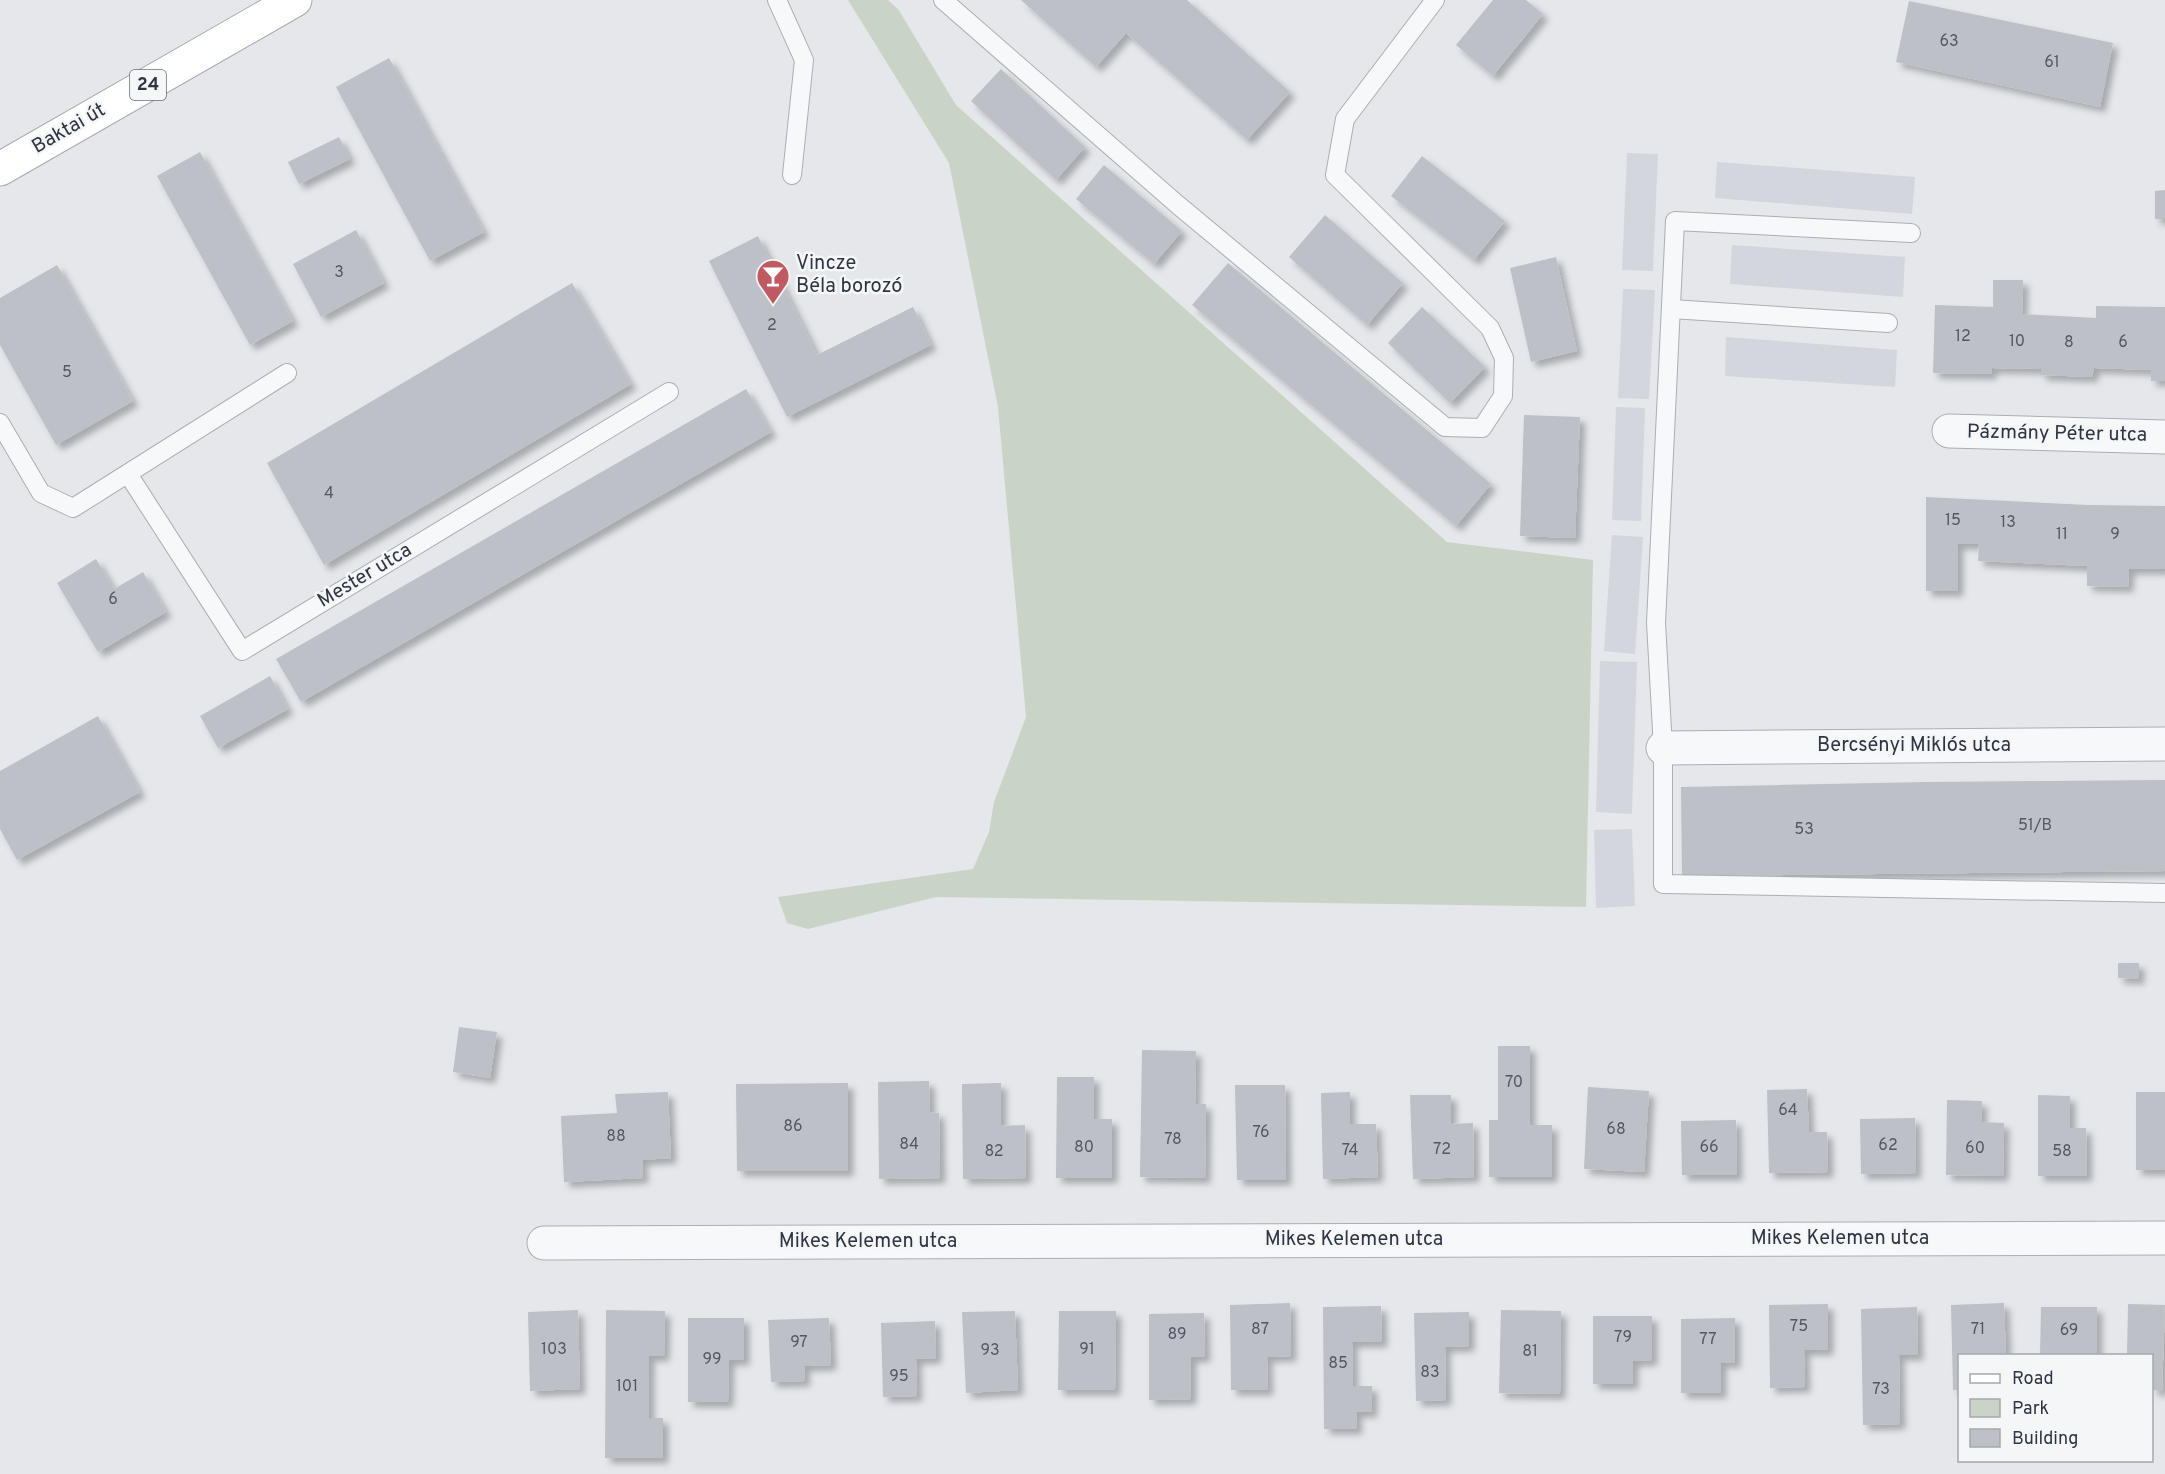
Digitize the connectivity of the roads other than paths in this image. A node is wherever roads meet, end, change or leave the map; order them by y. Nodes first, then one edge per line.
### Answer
1 (295, 0) edge
2 (777, 0) edge
3 (943, 0) edge
4 (1435, 0) edge
5 (0, 169) edge
6 (792, 175) dead end
7 (1911, 233) dead end
8 (1671, 309) junction
9 (1888, 323) dead end
10 (287, 373) dead end
11 (669, 392) dead end
12 (0, 423) edge
13 (1949, 431) dead end
14 (2165, 437) edge
15 (128, 474) junction
16 (2165, 744) edge
17 (1663, 748) junction
18 (2165, 893) edge
19 (2165, 1238) edge
20 (543, 1243) dead end

1 - 5 main road, Baktai út / 24
2 - 6 lane
3 - 4 lane
7 - 8 lane
8 - 9 lane
8 - 17 lane
10 - 15 lane
11 - 15 lane, Mester utca
12 - 15 lane
13 - 14 street, Pázmány Péter utca
16 - 17 street, Bercsényi Miklós utca
17 - 18 lane
19 - 20 street, Mikes Kelemen utca

